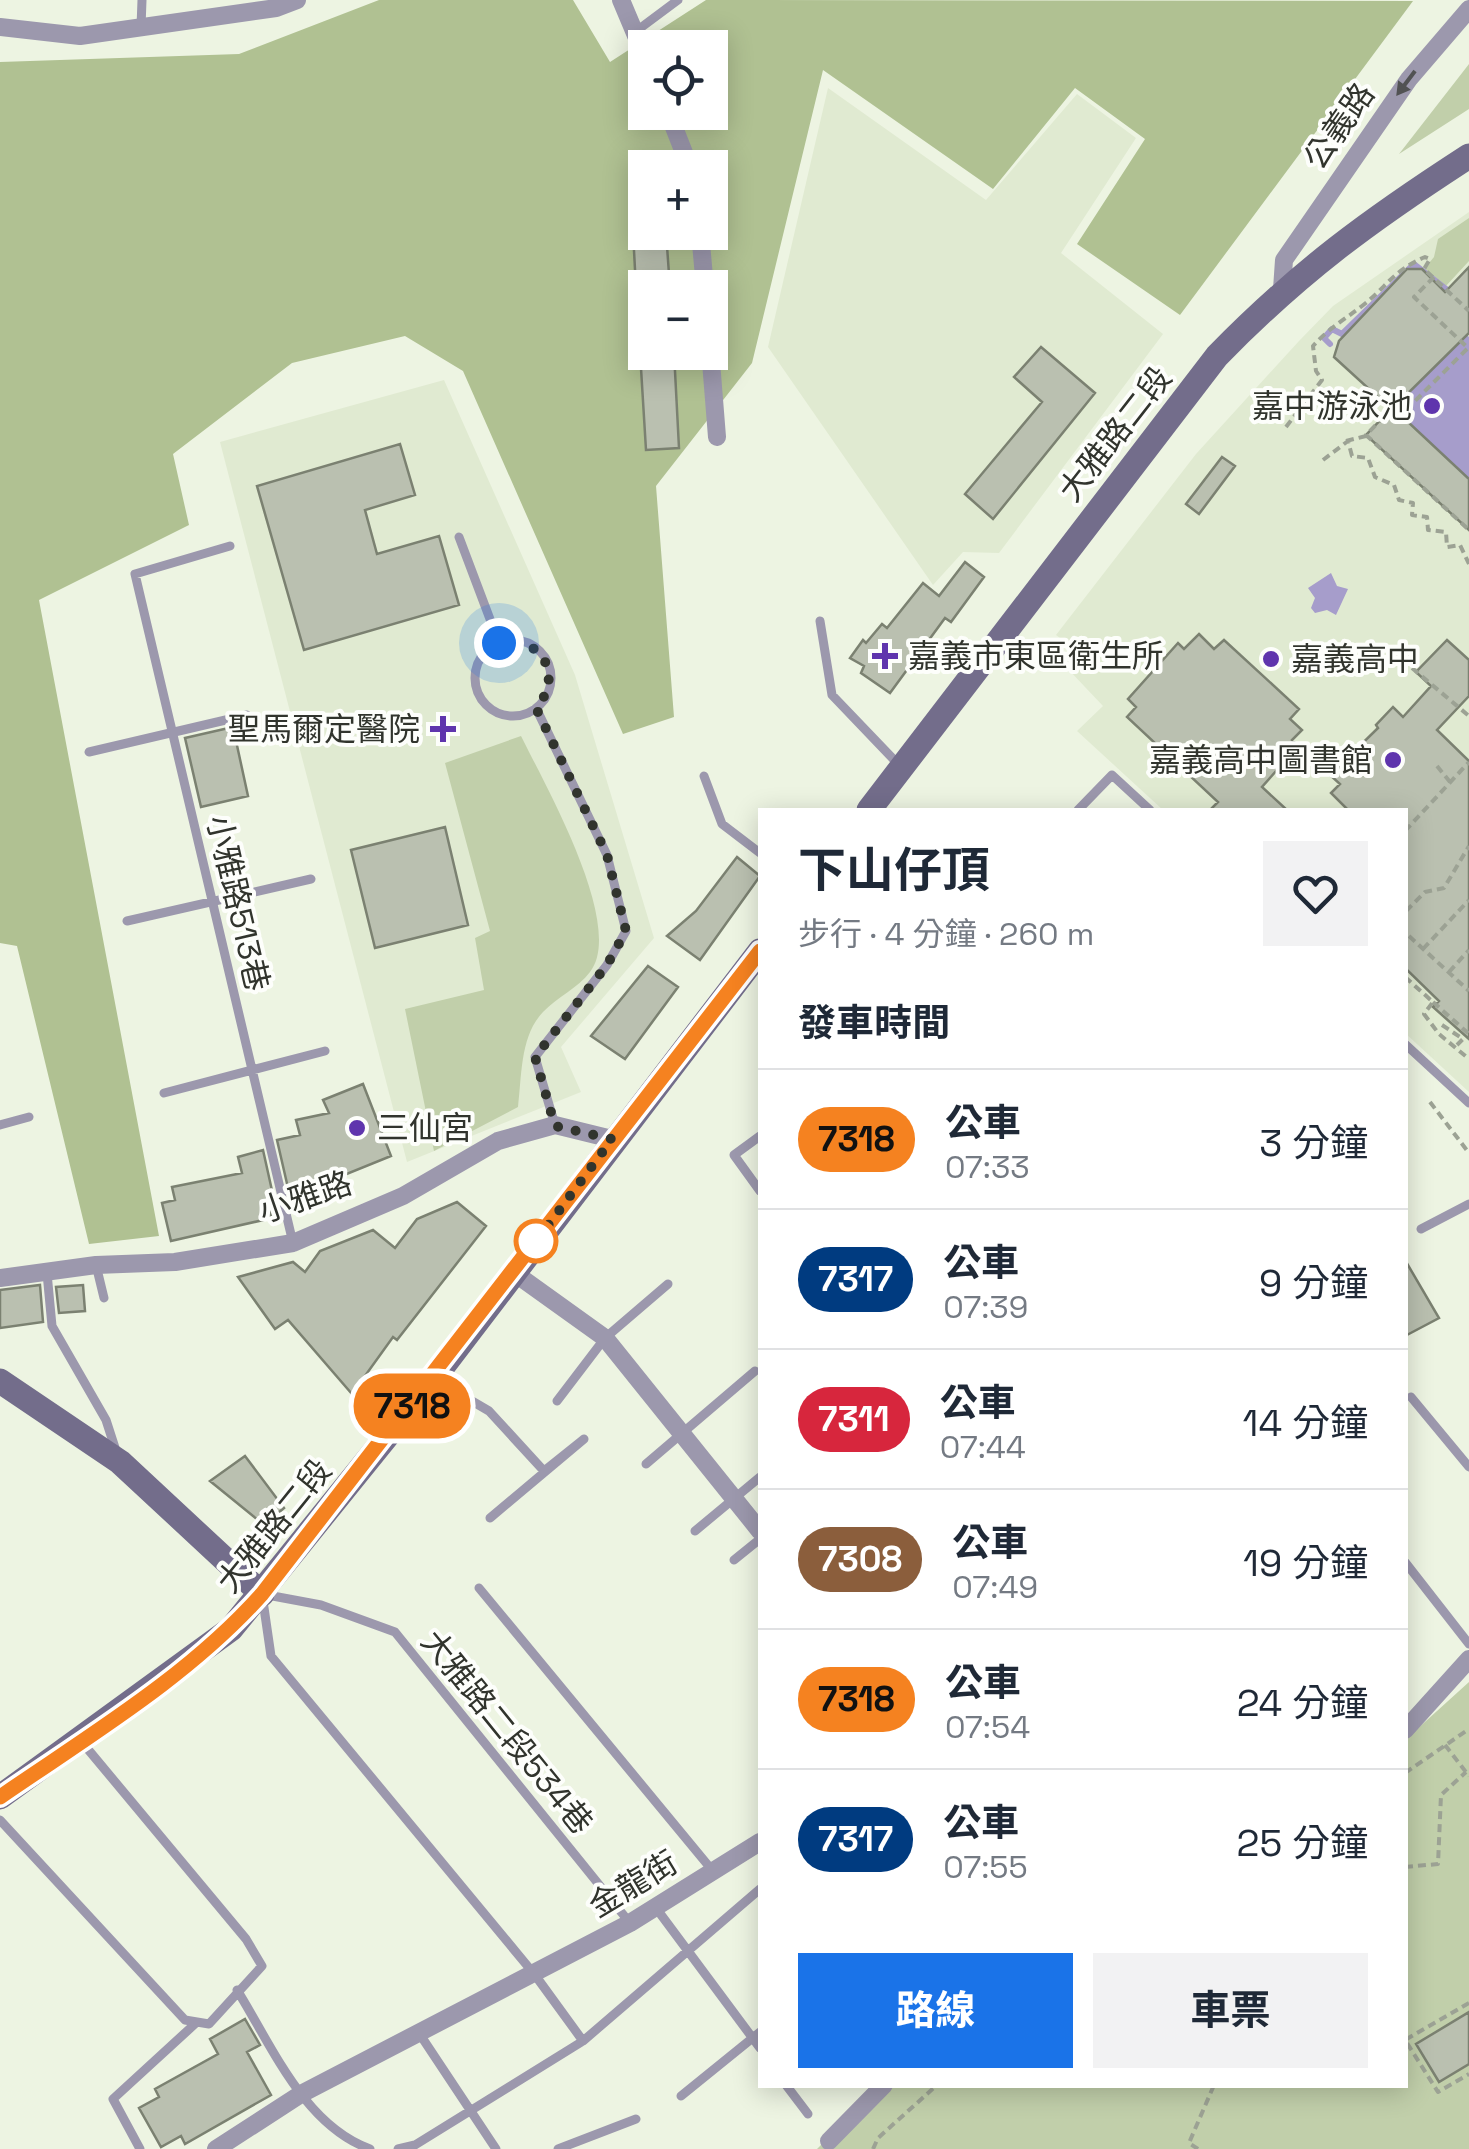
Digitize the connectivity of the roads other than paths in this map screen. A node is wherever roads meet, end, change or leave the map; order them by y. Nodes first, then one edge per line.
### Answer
1 (142, 0) edge
2 (297, 0) edge
3 (621, 0) edge
4 (678, 0) edge
5 (1469, 9) edge
6 (0, 27) edge
7 (140, 27) junction
8 (634, 30) edge
9 (638, 30) edge
10 (1469, 156) edge
11 (1282, 289) junction
12 (712, 370) edge
13 (718, 437) dead end
14 (459, 537) dead end
15 (230, 546) dead end
16 (820, 621) dead end
17 (499, 643) junction
18 (536, 708) junction
19 (247, 715) dead end
20 (172, 732) junction
21 (89, 752) dead end
22 (902, 768) junction
23 (704, 776) dead end
24 (871, 808) edge
25 (1080, 808) edge
26 (1148, 808) edge
27 (758, 851) edge
28 (312, 879) dead end
29 (212, 902) junction
30 (126, 921) dead end
31 (757, 960) edge
32 (1408, 1047) edge
33 (325, 1052) dead end
34 (252, 1069) junction
35 (164, 1093) dead end
36 (1469, 1103) edge
37 (29, 1117) dead end
38 (0, 1125) edge
39 (555, 1126) junction
40 (758, 1137) edge
41 (612, 1139) junction
42 (758, 1188) edge
43 (1469, 1204) edge
44 (1421, 1228) dead end
45 (294, 1242) junction
46 (96, 1266) junction
47 (513, 1272) junction
48 (46, 1273) junction
49 (0, 1278) edge
50 (668, 1284) dead end
51 (104, 1298) dead end
52 (604, 1338) junction
53 (755, 1371) dead end
54 (434, 1378) junction
55 (0, 1381) edge
56 (1411, 1397) dead end
57 (557, 1401) dead end
58 (686, 1434) junction
59 (120, 1462) junction
60 (646, 1464) dead end
61 (1469, 1467) edge
62 (758, 1480) edge
63 (732, 1499) junction
64 (490, 1518) dead end
65 (758, 1529) edge
66 (696, 1531) dead end
67 (758, 1541) edge
68 (734, 1560) dead end
69 (1408, 1566) edge
70 (479, 1588) dead end
71 (262, 1594) junction
72 (1469, 1644) edge
73 (1469, 1660) edge
74 (1408, 1727) edge
75 (81, 1741) junction
76 (0, 1797) edge
77 (0, 1820) edge
78 (758, 1843) edge
79 (712, 1870) junction
80 (758, 1890) edge
81 (654, 1906) junction
82 (630, 1924) junction
83 (690, 1952) junction
84 (535, 1975) junction
85 (237, 1990) junction
86 (198, 2022) junction
87 (417, 2030) junction
88 (756, 2035) edge
89 (583, 2041) junction
90 (788, 2088) edge
91 (881, 2088) edge
92 (301, 2094) junction
93 (681, 2096) dead end
94 (469, 2110) junction
95 (808, 2114) dead end
96 (636, 2119) dead end
97 (830, 2141) dead end
98 (140, 2149) edge
99 (216, 2149) edge
100 (370, 2149) edge
101 (398, 2149) edge
102 (496, 2149) edge
103 (558, 2149) edge

1 - 7 lane
2 - 7 street
3 - 8 street
4 - 9 lane
5 -> 11 street, 公義路
6 - 7 street
10 - 11 main road, 大雅路二段
11 - 22 main road, 大雅路二段
12 - 13 street
14 - 17 lane
15 - 20 lane, 小雅路513巷
16 - 22 lane
17 - 18 lane
17 - 18 lane
18 - 39 lane
19 - 20 lane
20 - 21 lane
20 - 29 lane, 小雅路513巷
22 - 24 main road, 大雅路二段
23 - 27 lane
25 - 26 lane
28 - 29 lane
29 - 30 lane
29 - 34 lane, 小雅路513巷
31 - 41 main road, 大雅路二段
32 - 36 lane
33 - 34 lane
34 - 35 lane
34 - 45 lane, 小雅路513巷
37 - 38 lane
39 - 41 street, 小雅路
39 - 45 street, 小雅路
40 - 42 lane
41 - 47 main road, 大雅路二段
43 - 44 lane
45 - 46 street, 小雅路
46 - 48 street, 小雅路
46 - 51 lane
47 - 52 street
47 - 54 main road, 大雅路二段
48 - 49 street, 小雅路
48 - 59 lane
50 - 52 lane
52 - 57 lane
52 - 58 street
53 - 58 lane
54 - 64 lane
54 - 71 main road, 大雅路二段
55 - 59 main road
56 - 61 lane
58 - 60 lane
58 - 63 street
59 - 71 main road
62 - 63 lane
63 - 65 street
63 - 66 lane
67 - 68 lane
69 - 72 lane
70 - 79 lane
71 - 75 main road, 大雅路二段
71 - 82 lane, 大雅路二段534巷
71 - 84 lane
73 - 74 street
75 - 76 main road, 大雅路二段
75 - 85 lane
77 - 86 lane
78 - 79 street, 金龍街
79 - 81 street, 金龍街
80 - 83 lane
81 - 82 street, 金龍街
81 - 83 lane
82 - 84 street, 金龍街
83 - 88 lane
83 - 89 lane
84 - 87 street, 金龍街
84 - 89 lane
85 - 86 lane
85 - 92 lane
86 - 98 lane
87 - 92 street, 金龍街
87 - 94 lane
88 - 93 lane
89 - 94 lane
90 - 95 lane
91 - 97 street
92 - 99 street, 金龍街
92 - 100 lane
94 - 101 lane
94 - 102 lane
96 - 103 lane

